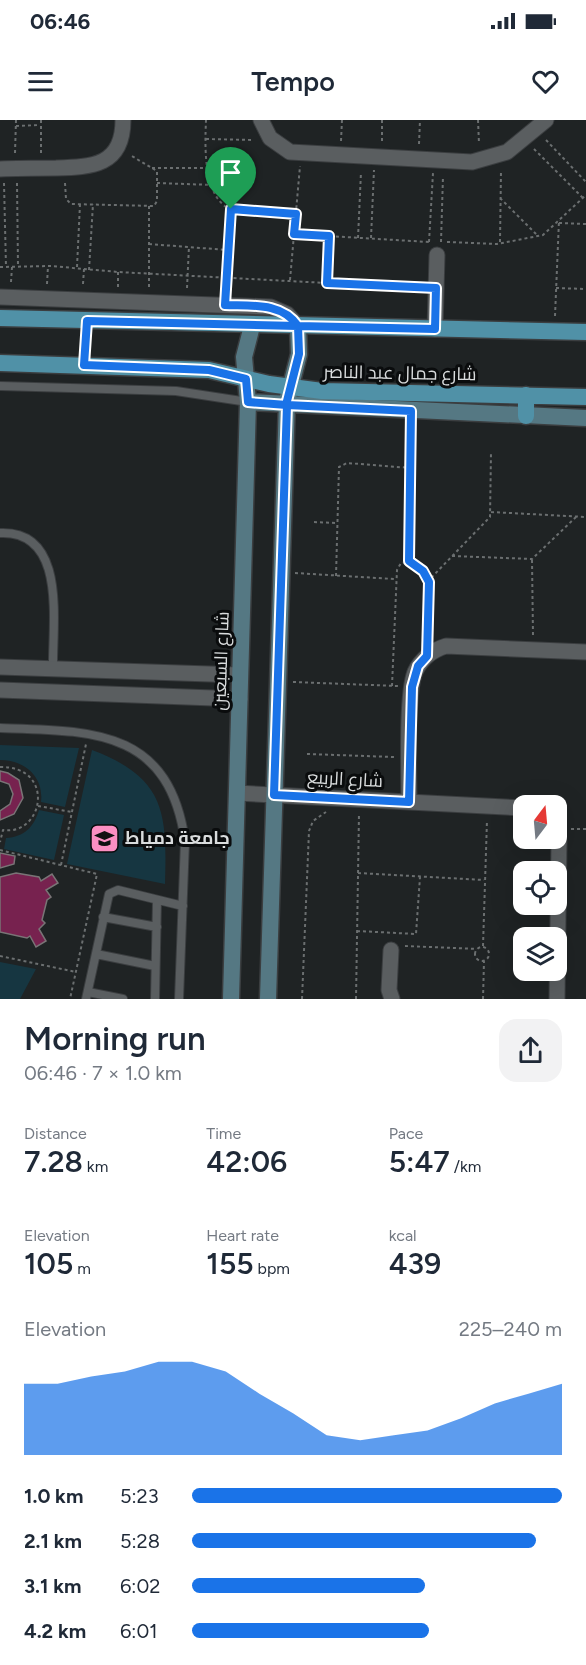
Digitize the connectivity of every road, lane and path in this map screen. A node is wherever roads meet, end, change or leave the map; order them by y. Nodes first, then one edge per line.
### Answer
1 (16, 120) edge
2 (41, 120) edge
3 (123, 120) edge
4 (206, 120) edge
5 (261, 120) edge
6 (342, 120) edge
7 (382, 120) edge
8 (420, 120) edge
9 (478, 120) edge
10 (541, 124) edge
11 (41, 125) junction
12 (16, 126) junction
13 (206, 139) junction
14 (524, 140) junction
15 (273, 141) junction
16 (118, 147) junction
17 (302, 154) junction
18 (501, 155) junction
19 (341, 156) junction
20 (372, 158) junction
21 (432, 161) junction
22 (479, 162) junction
23 (9, 168) edge
24 (41, 168) junction
25 (65, 168) junction
26 (152, 168) junction
27 (205, 168) junction
28 (586, 182) edge
29 (157, 183) junction
30 (213, 185) junction
31 (586, 195) edge
32 (501, 198) junction
33 (583, 198) junction
34 (80, 204) junction
35 (93, 204) junction
36 (149, 206) junction
37 (231, 209) junction
38 (296, 214) junction
39 (559, 222) junction
40 (586, 224) edge
41 (294, 234) junction
42 (329, 236) junction
43 (538, 236) junction
44 (358, 238) junction
45 (371, 238) junction
46 (429, 242) junction
47 (500, 243) junction
48 (149, 244) junction
49 (189, 246) junction
50 (439, 249) junction
51 (228, 250) junction
52 (18, 266) junction
53 (48, 266) junction
54 (0, 267) edge
55 (6, 267) junction
56 (76, 268) junction
57 (89, 270) junction
58 (149, 274) junction
59 (188, 275) junction
60 (227, 277) junction
61 (290, 281) junction
62 (327, 283) junction
63 (436, 288) junction
64 (556, 288) junction
65 (586, 289) edge
66 (0, 297) edge
67 (47, 299) junction
68 (149, 302) junction
69 (186, 303) junction
70 (225, 305) junction
71 (0, 318) edge
72 (87, 321) junction
73 (252, 326) junction
74 (298, 326) junction
75 (435, 329) junction
76 (554, 331) junction
77 (586, 332) edge
78 (0, 363) edge
79 (84, 365) junction
80 (246, 379) junction
81 (0, 386) edge
82 (290, 387) junction
83 (526, 395) junction
84 (586, 397) edge
85 (248, 402) junction
86 (287, 405) junction
87 (411, 411) junction
88 (526, 416) junction
89 (586, 418) edge
90 (490, 452) dead end
91 (411, 468) junction
92 (491, 512) junction
93 (576, 517) junction
94 (586, 517) edge
95 (314, 522) dead end
96 (337, 523) junction
97 (0, 533) edge
98 (452, 556) junction
99 (532, 559) junction
100 (409, 561) junction
101 (282, 573) junction
102 (336, 576) junction
103 (394, 579) junction
104 (429, 582) junction
105 (534, 650) junction
106 (586, 652) edge
107 (427, 656) junction
108 (0, 667) edge
109 (53, 669) junction
110 (240, 675) junction
111 (278, 681) junction
112 (392, 686) junction
113 (412, 687) junction
114 (0, 690) edge
115 (240, 699) junction
116 (0, 728) edge
117 (89, 732) junction
118 (307, 754) dead end
119 (410, 758) junction
120 (0, 767) edge
121 (237, 794) junction
122 (274, 795) junction
123 (354, 799) junction
124 (409, 802) junction
125 (38, 806) junction
126 (487, 806) junction
127 (513, 807) edge
128 (72, 812) junction
129 (0, 842) edge
130 (560, 849) edge
131 (0, 850) edge
132 (61, 865) junction
133 (358, 873) junction
134 (420, 877) junction
135 (485, 880) junction
136 (158, 900) junction
137 (183, 906) junction
138 (103, 917) junction
139 (157, 927) junction
140 (357, 931) junction
141 (483, 946) junction
142 (396, 948) joint
143 (477, 949) junction
144 (96, 954) junction
145 (0, 956) edge
146 (484, 961) junction
147 (155, 966) junction
148 (76, 972) junction
149 (87, 996) edge
150 (70, 999) edge
151 (123, 999) edge
152 (154, 999) edge
153 (179, 999) edge
154 (231, 999) edge
155 (268, 999) edge
156 (302, 999) edge
157 (356, 999) edge
158 (392, 999) edge
159 (483, 999) edge
160 (557, 999) edge

1 - 12 path
2 - 11 path
3 - 16 street
4 - 13 path
5 - 15 street
6 - 19 path
7 - 20 path
8 - 21 path
9 - 22 path
10 - 14 street
10 - 28 path
11 - 12 path
11 - 24 path
12 - 23 path
13 - 15 path
13 - 27 path
14 - 18 street
14 - 33 path
15 - 17 street
16 - 25 street
16 - 26 path
17 - 19 street
17 - 38 path
18 - 22 street
18 - 32 path
19 - 20 street
20 - 21 street
20 - 44 path
20 - 45 path
21 - 22 street
21 - 46 path
21 - 50 path
23 - 24 street
23 - 52 path
23 - 55 path
24 - 25 street
25 - 34 path
26 - 27 path
26 - 29 path
27 - 30 path
29 - 30 path
29 - 36 path
30 - 37 path
31 - 33 path
32 - 43 path
32 - 47 path
33 - 39 path
34 - 35 path
34 - 56 path
35 - 36 path
35 - 57 path
36 - 48 path
37 - 38 path
37 - 51 path
38 - 41 path
39 - 40 path
39 - 43 path
39 - 64 path
41 - 42 path
41 - 61 path
42 - 44 path
42 - 62 path
43 - 47 path
44 - 45 path
45 - 46 path
46 - 50 path
47 - 50 path
48 - 49 path
48 - 58 path
49 - 51 path
49 - 59 path
50 - 63 street
51 - 60 path
52 - 53 path
52 - 55 path
53 - 56 path
53 - 67 path
54 - 55 path
56 - 57 path
57 - 58 path
58 - 59 path
58 - 68 path
59 - 60 path
59 - 69 path
60 - 61 path
60 - 70 path
61 - 62 path
62 - 63 path
63 - 75 street
64 - 65 path
64 - 76 path
66 - 67 street
67 - 68 street
68 - 69 street
69 - 70 street
70 - 74 street
71 - 72 main road
72 - 73 main road
72 - 79 path
73 - 74 main road
73 - 80 main road, شارع السبعين
74 - 75 main road
74 - 82 main road
75 - 76 main road
76 - 77 main road
78 - 79 main road, شارع جمال عبد الناصر
79 - 80 main road, شارع جمال عبد الناصر
80 - 82 main road, شارع جمال عبد الناصر
80 - 85 main road, شارع السبعين
81 - 85 lane
82 - 83 main road, شارع جمال عبد الناصر
82 - 86 main road
83 - 84 main road, شارع جمال عبد الناصر
83 - 88 main road
85 - 86 main road
85 - 110 main road, شارع السبعين
86 - 87 main road
86 - 101 main road
87 - 88 main road
87 - 91 path
88 - 89 main road
90 - 92 path
91 - 96 path
91 - 100 path
92 - 93 path
92 - 98 path
93 - 94 path
93 - 99 path
95 - 96 path
96 - 102 path
97 - 109 lane
98 - 99 path
98 - 104 path
99 - 105 path
100 - 103 path
100 - 104 path
101 - 102 path
101 - 111 main road
102 - 103 path
103 - 112 path
104 - 107 path
105 - 106 street
105 - 107 street
107 - 113 street
108 - 109 street
109 - 110 street
110 - 115 main road, شارع السبعين
111 - 112 path
111 - 122 main road
112 - 113 path
113 - 119 street
114 - 115 street
115 - 121 main road, شارع السبعين
116 - 117 lane
117 - 128 path
117 - 137 lane
118 - 119 path
119 - 124 street
120 - 125 path
121 - 122 street, شارع الربيع
121 - 154 main road, شارع السبعين
122 - 123 street, شارع الربيع
122 - 155 main road
123 - 124 street, شارع الربيع
123 - 133 path
123 - 156 path
124 - 126 street, شارع الربيع
125 - 128 path
125 - 129 path
126 - 127 street, شارع الربيع
126 - 135 path
128 - 132 path
130 - 160 street
131 - 132 path
132 - 148 path
133 - 134 path
133 - 140 path
134 - 135 path
134 - 140 path
135 - 141 path
136 - 137 lane
136 - 138 lane
136 - 139 lane
137 - 153 lane
138 - 139 lane
138 - 144 lane
139 - 147 lane
140 - 157 path
141 - 143 path
141 - 146 path
142 - 143 path
142 - 158 street
143 - 146 path
144 - 147 lane
144 - 149 lane
145 - 148 path
146 - 159 path
147 - 152 lane
148 - 150 path
149 - 151 lane

